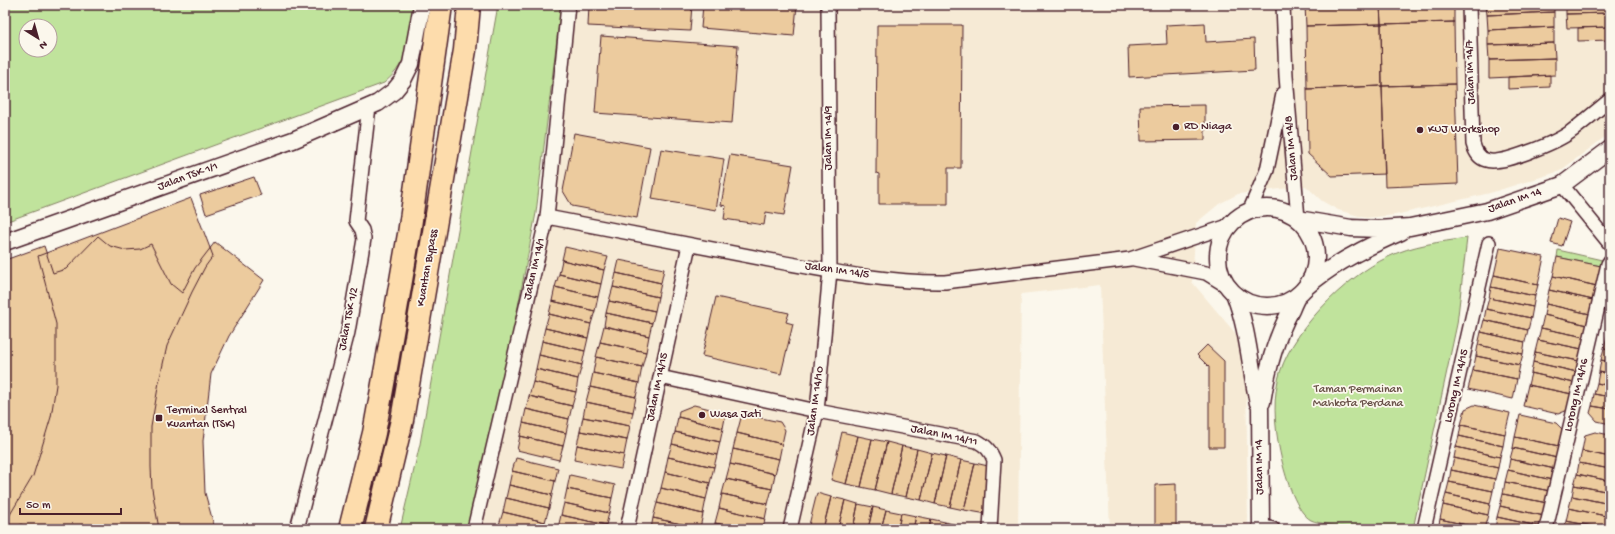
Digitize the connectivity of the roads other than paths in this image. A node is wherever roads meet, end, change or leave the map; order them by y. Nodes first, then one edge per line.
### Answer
1 (422, 5) edge
2 (441, 5) edge
3 (469, 5) edge
4 (568, 5) edge
5 (828, 5) edge
6 (1283, 5) edge
7 (1469, 5) edge
8 (1286, 76) junction
9 (1610, 100) edge
10 (370, 106) junction
11 (1610, 150) edge
12 (1562, 185) junction
13 (1249, 212) junction
14 (547, 217) junction
15 (1298, 219) junction
16 (1231, 225) junction
17 (1410, 227) junction
18 (5, 242) edge
19 (1489, 243) dead end
20 (1610, 244) edge
21 (689, 245) junction
22 (1130, 258) junction
23 (1610, 261) edge
24 (830, 271) junction
25 (1231, 290) junction
26 (1298, 294) junction
27 (660, 377) junction
28 (1260, 404) junction
29 (817, 411) junction
30 (1265, 528) edge
31 (297, 529) edge
32 (350, 529) edge
33 (376, 529) edge
34 (474, 529) edge
35 (627, 529) edge
36 (790, 529) edge
37 (990, 529) edge
38 (1424, 529) edge
39 (1546, 529) edge

1 - 10 street, Jalan TSK 1/1
2 - 32 highway, Kuantan Bypass
3 - 33 highway, Kuantan Bypass
4 - 14 street, Jalan IM 14/1
5 - 24 street, Jalan IM 14/9
6 - 8 street, Jalan IM 14/8
7 - 9 street, Jalan IM 14/7
8 - 13 street, Jalan IM 14/8
8 - 15 street, Jalan IM 14/8
10 - 18 street, Jalan TSK 1/1
10 - 31 street, Jalan TSK 1/2
11 - 12 street, Jalan IM 14
12 - 17 street, Jalan IM 14
12 - 20 street
13 - 15 street
13 - 16 street
14 - 21 street, Jalan IM 14/5
14 - 34 street, Jalan IM 14/1
15 - 17 street
15 - 26 street
16 - 22 street
16 - 25 street
17 - 26 street
19 - 38 street, Lorong IM 14/15
21 - 24 street, Jalan IM 14/5
21 - 27 street, Jalan IM 14/15
22 - 24 street, Jalan IM 14/5
22 - 25 street
23 - 39 street, Lorong IM 14/16
24 - 29 street, Jalan IM 14/10
25 - 26 street
25 - 28 street
26 - 28 street
27 - 29 street, Jalan IM 14/11
27 - 35 street, Jalan IM 14/15
28 - 30 street, Jalan IM 14
29 - 36 street, Jalan IM 14/10
29 - 37 street, Jalan IM 14/11

